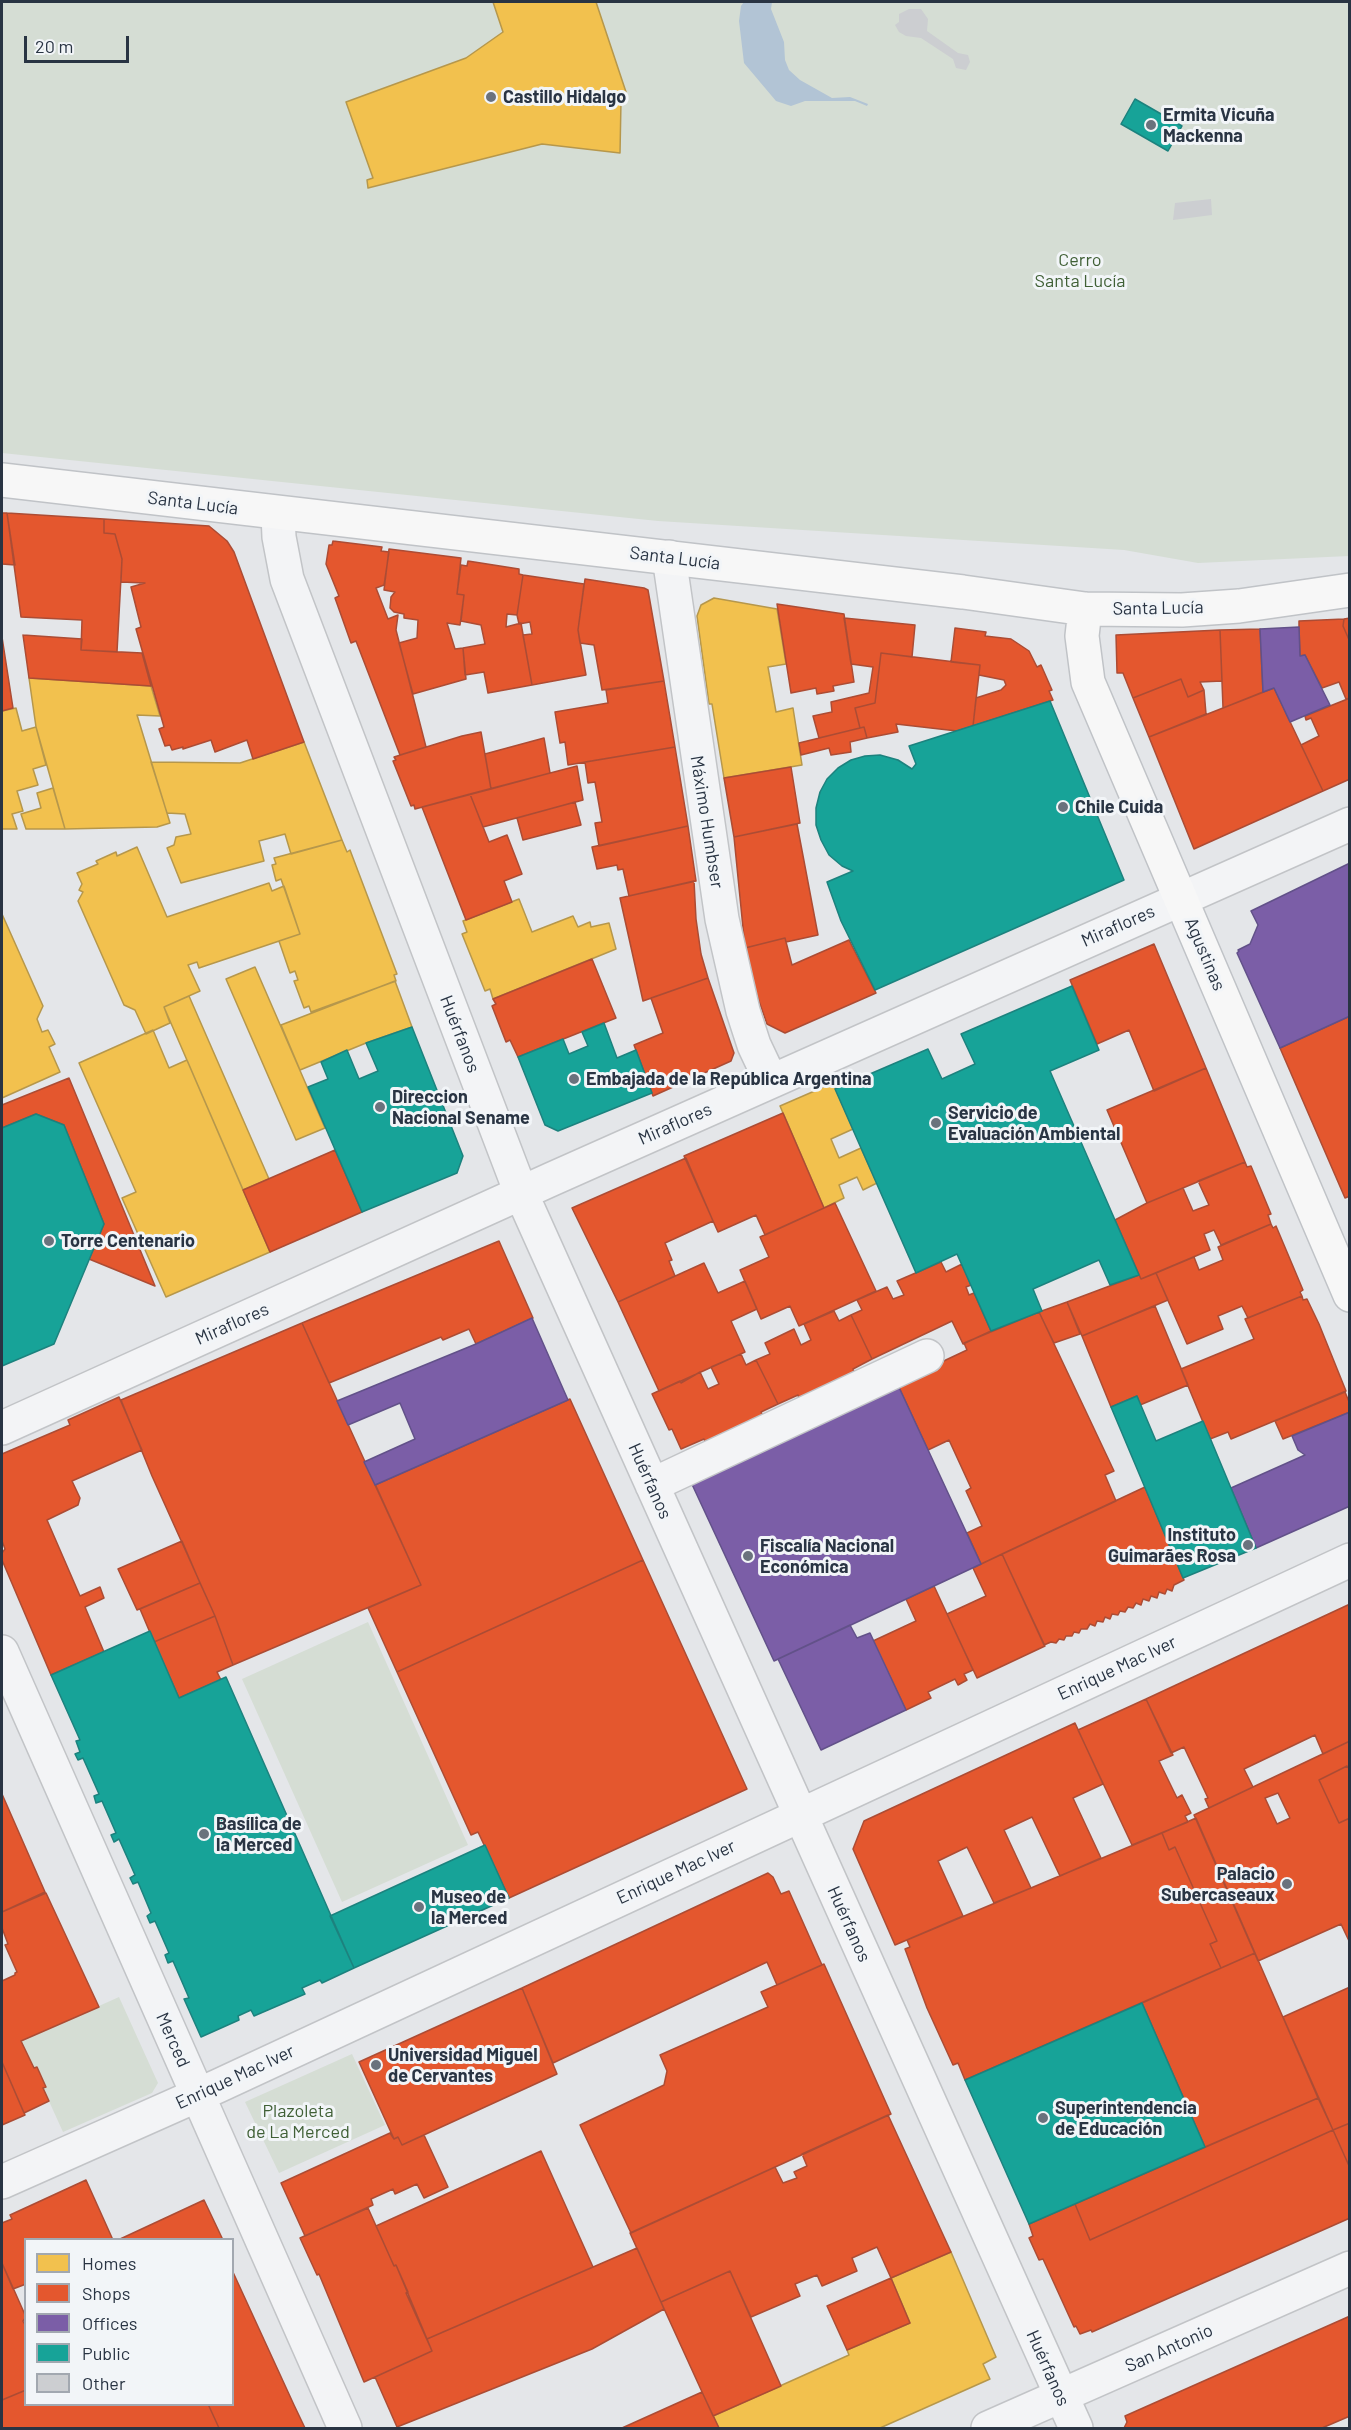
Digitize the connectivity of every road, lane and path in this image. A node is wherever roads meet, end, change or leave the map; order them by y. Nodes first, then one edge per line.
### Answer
1 (2, 480) edge
2 (278, 514) junction
3 (669, 557) junction
4 (1350, 590) edge
5 (1085, 609) junction
6 (1350, 824) edge
7 (1181, 898) junction
8 (771, 1081) junction
9 (521, 1193) junction
10 (1350, 1295) edge
11 (927, 1356) dead end
12 (2, 1428) edge
13 (652, 1485) junction
14 (1350, 1560) edge
15 (2, 1652) edge
16 (800, 1815) junction
17 (198, 2095) junction
18 (2, 2182) edge
19 (1350, 2268) edge
20 (1061, 2395) junction
21 (345, 2428) edge
22 (988, 2428) edge
23 (1076, 2428) edge

1 - 2 main road, Santa Lucía
2 - 3 main road, Santa Lucía
2 - 9 street, Huérfanos
3 - 5 main road, Santa Lucía
3 - 8 street, Máximo Humbser
4 - 5 main road, Santa Lucía
5 - 7 main road, Agustinas
6 - 7 street, Miraflores
7 - 8 street, Miraflores
7 - 10 main road, Agustinas
8 - 9 street, Miraflores
9 - 12 street, Miraflores
9 - 13 street, Huérfanos
11 - 13 street
13 - 16 street, Huérfanos
14 - 16 street, Enrique Mac Iver
15 - 17 street, Merced
16 - 17 street, Enrique Mac Iver
16 - 20 street, Huérfanos
17 - 18 street, Enrique Mac Iver
17 - 21 street, Merced
19 - 20 street, San Antonio
20 - 22 street, San Antonio
20 - 23 street, Huérfanos

